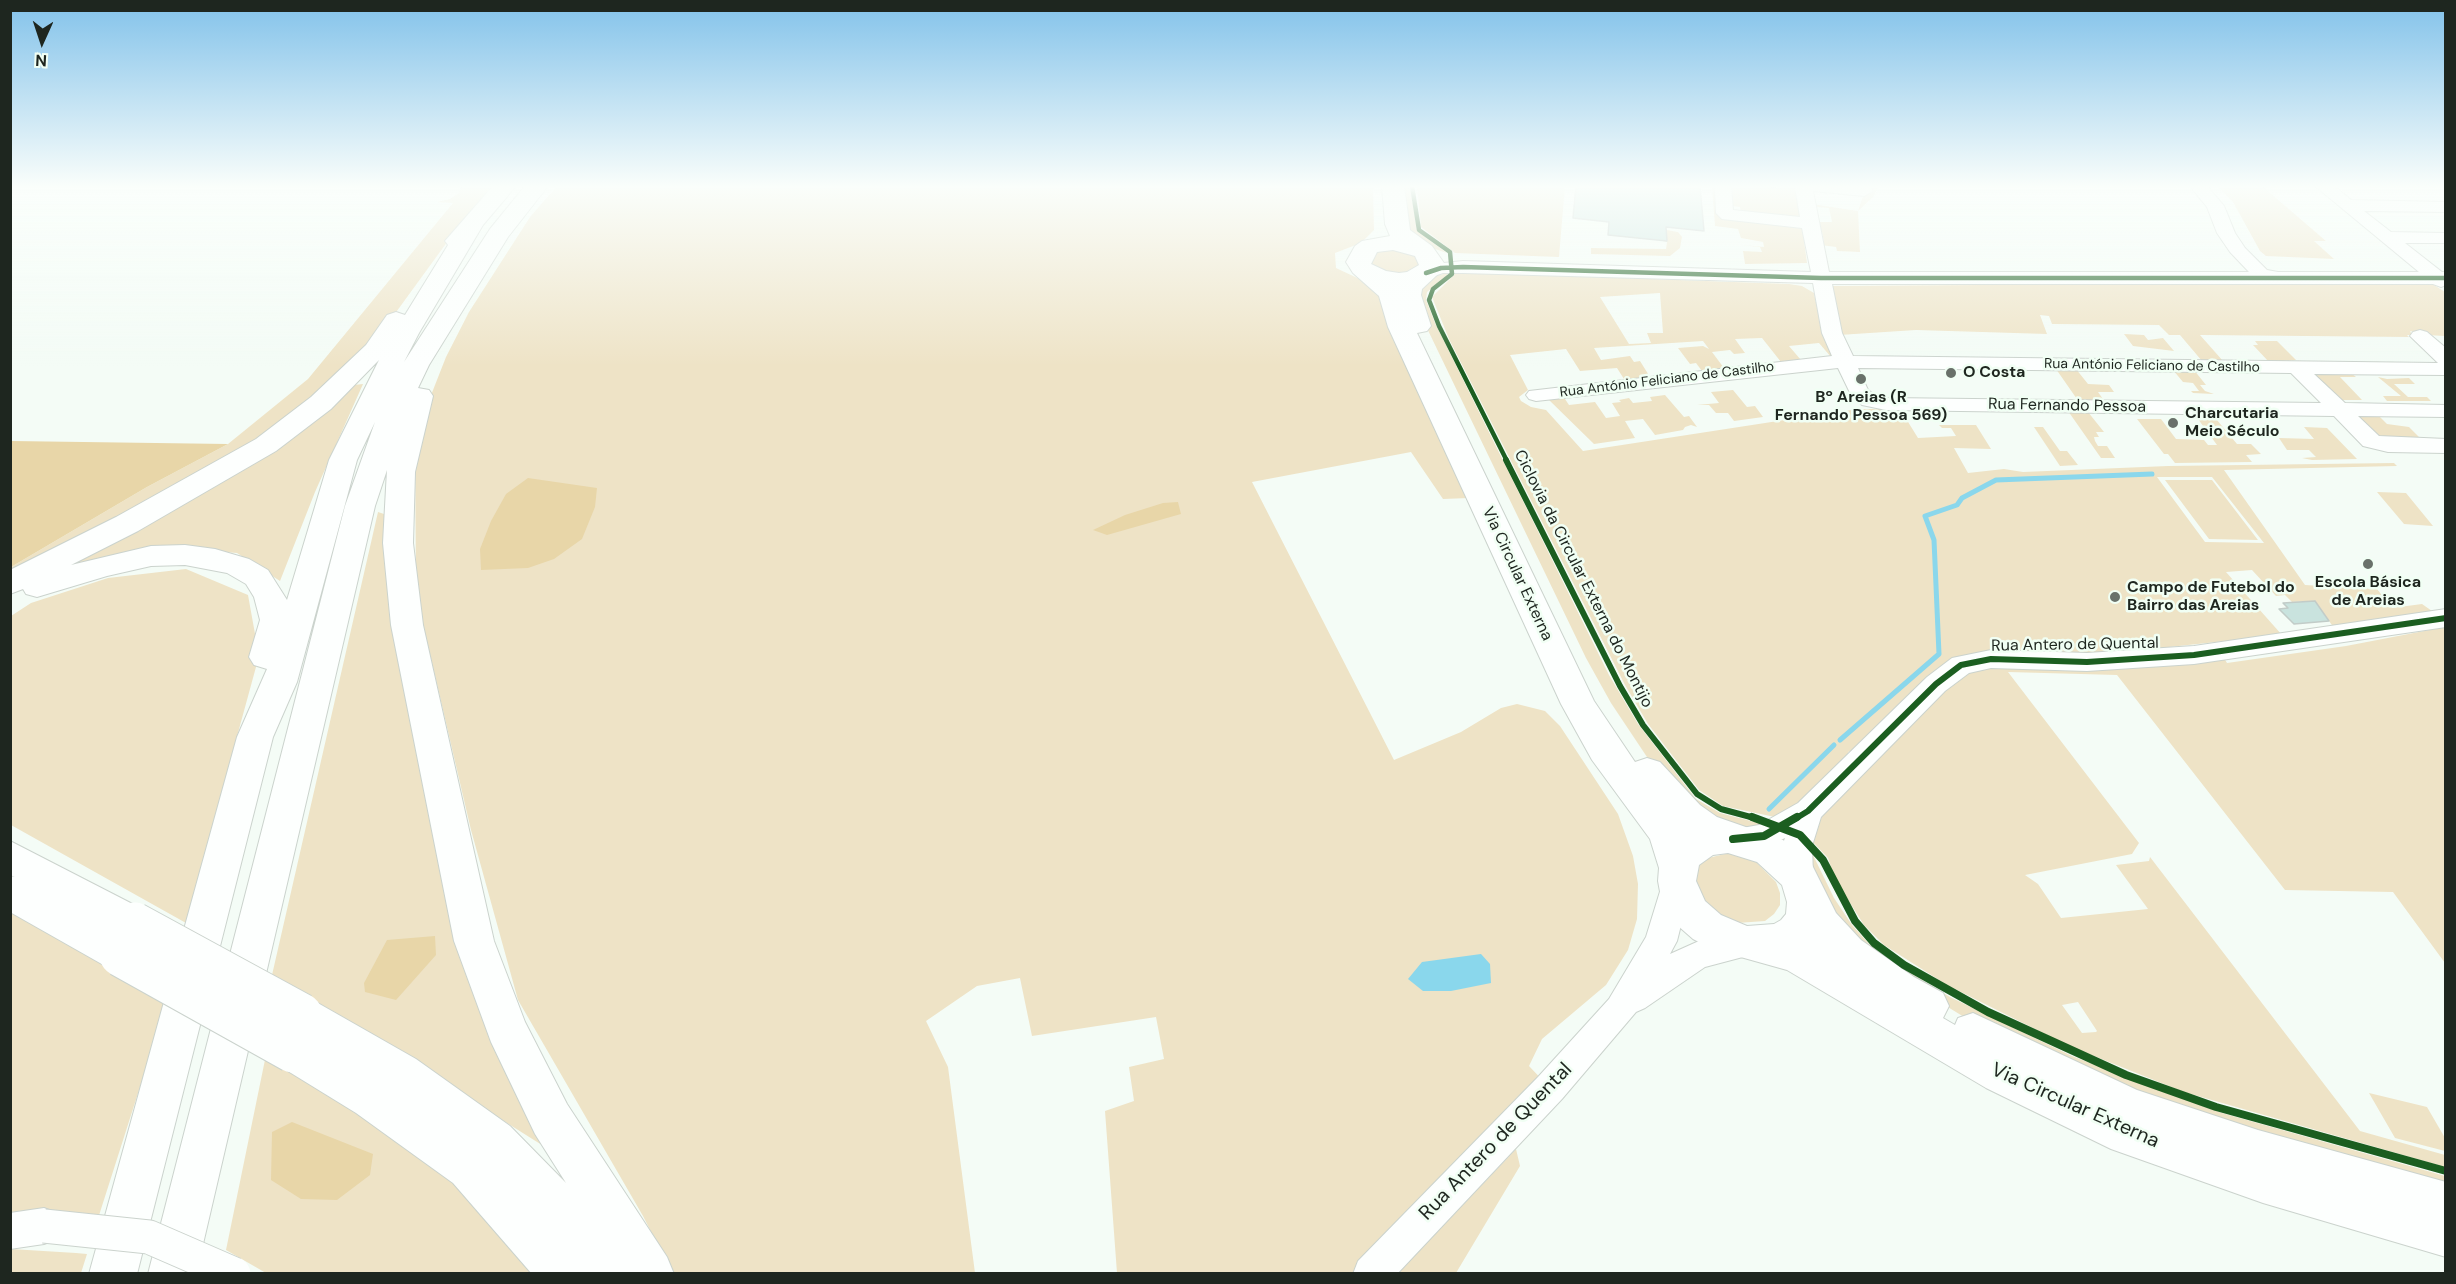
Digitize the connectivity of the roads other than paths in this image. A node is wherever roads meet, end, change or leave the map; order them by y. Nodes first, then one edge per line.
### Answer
1 (454, 246) edge
2 (459, 246) edge
3 (490, 246) edge
4 (1377, 246) edge
5 (1389, 246) edge
6 (1398, 246) edge
7 (1410, 246) edge
8 (1814, 246) edge
9 (2235, 246) edge
10 (2398, 246) edge
11 (1370, 260) junction
12 (1425, 263) junction
13 (2255, 267) junction
14 (1820, 275) junction
15 (2138, 277) junction
16 (2274, 277) junction
17 (2440, 277) edge
18 (456, 299) junction
19 (2420, 336) dead end
20 (2445, 359) edge
21 (1844, 362) junction
22 (2297, 368) junction
23 (2445, 369) edge
24 (1536, 395) dead end
25 (2339, 410) junction
26 (2445, 411) edge
27 (2442, 450) edge
28 (10, 583) edge
29 (10, 598) edge
30 (2445, 618) edge
31 (255, 737) junction
32 (1808, 811) junction
33 (1730, 839) junction
34 (10, 856) edge
35 (1677, 874) junction
36 (1800, 880) junction
37 (10, 892) edge
38 (127, 939) junction
39 (1753, 943) junction
40 (1620, 1010) junction
41 (297, 1033) junction
42 (2445, 1205) edge
43 (27, 1228) edge
44 (2445, 1233) edge
45 (113, 1274) edge
46 (172, 1274) edge
47 (234, 1274) edge
48 (564, 1274) edge
49 (615, 1274) edge
50 (650, 1274) edge
51 (1371, 1274) edge

1 - 28 main road
2 - 31 main road
3 - 18 main road
4 - 11 main road
5 - 11 main road
6 - 12 main road
7 - 12 main road
8 - 14 street
9 - 13 street
10 - 17 street
11 - 12 main road
11 - 35 main road, Via Circular Externa
12 - 14 street
12 - 33 main road, Via Circular Externa
13 - 14 street
13 - 15 street
13 - 16 street
13 - 17 street
14 - 15 street
14 - 21 street
15 - 16 street
16 - 17 street
18 - 46 main road
18 - 50 main road
19 - 20 street
21 - 22 street, Rua António Feliciano de Castilho
21 - 24 street, Rua António Feliciano de Castilho
21 - 25 street, Rua Fernando Pessoa
22 - 23 street, Rua António Feliciano de Castilho
22 - 25 street
25 - 26 street, Rua Fernando Pessoa
25 - 27 street
29 - 31 main road
30 - 32 street, Rua Antero de Quental
31 - 45 main road
32 - 33 street, Rua Antero de Quental
32 - 36 street, Rua Antero de Quental
33 - 35 main road
33 - 36 main road
34 - 38 main road
35 - 39 main road
35 - 40 street
36 - 39 main road
36 - 42 main road, Via Circular Externa
37 - 38 main road
38 - 41 main road, bridge
39 - 40 street
39 - 44 main road, Via Circular Externa
40 - 51 street, Rua Antero de Quental
41 - 48 main road
41 - 49 main road
43 - 47 street, bridge

